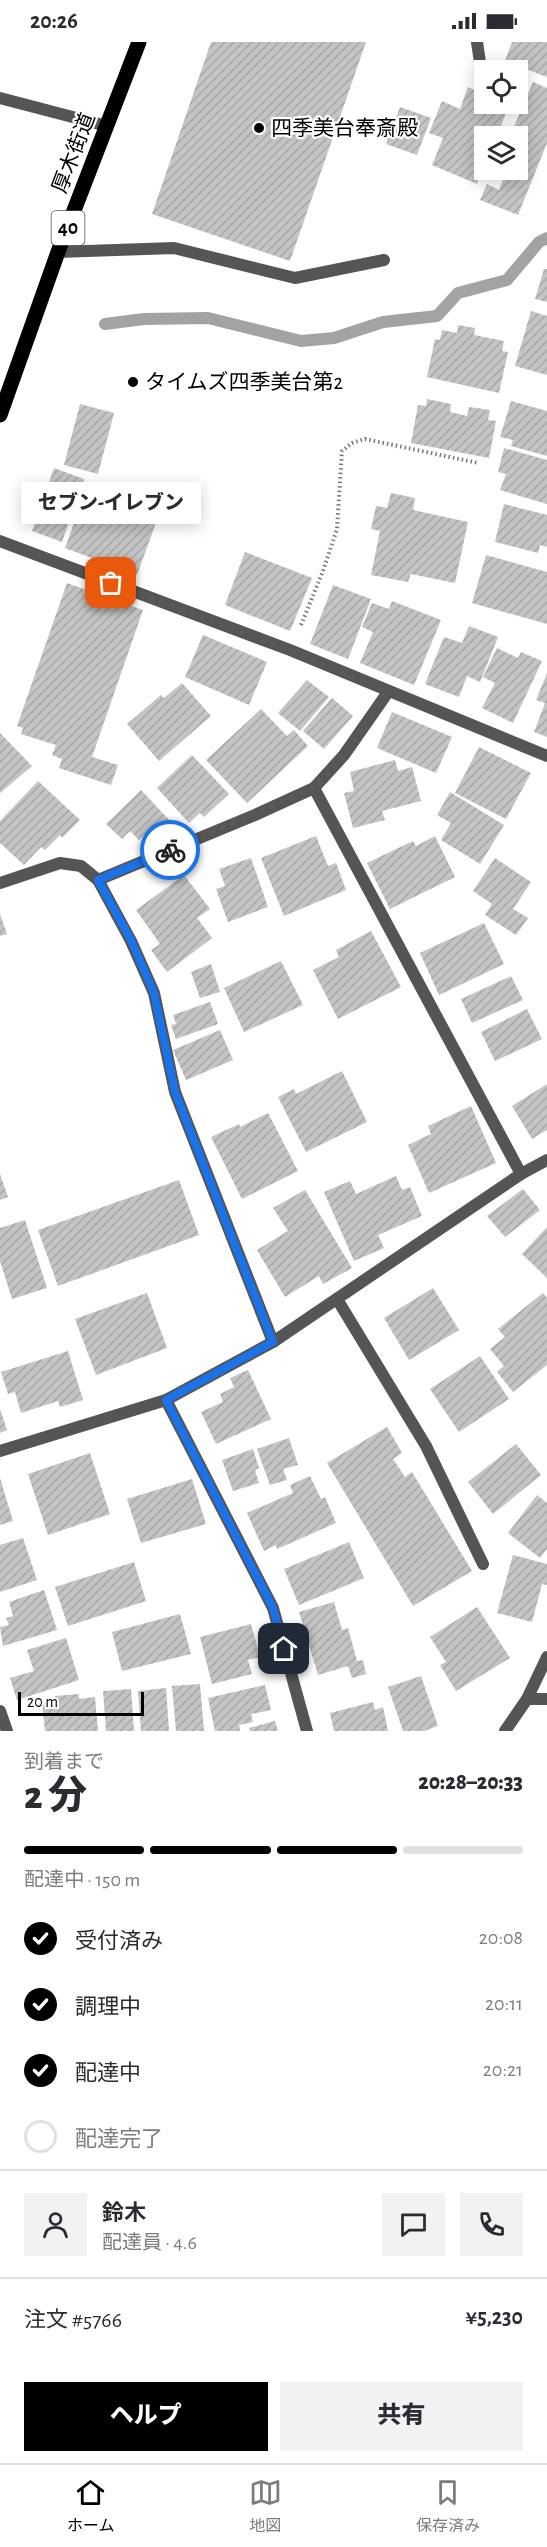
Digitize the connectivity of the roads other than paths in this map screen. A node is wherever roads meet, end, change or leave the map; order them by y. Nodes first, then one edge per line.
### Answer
1 (139, 42) edge
2 (477, 42) edge
3 (480, 60) edge
4 (0, 98) edge
5 (107, 126) junction
6 (58, 252) junction
7 (384, 260) dead end
8 (0, 415) edge
9 (0, 541) edge
10 (388, 692) junction
11 (547, 756) edge
12 (314, 788) junction
13 (98, 880) junction
14 (0, 883) edge
15 (547, 1160) edge
16 (521, 1174) junction
17 (337, 1299) junction
18 (273, 1342) junction
19 (166, 1400) junction
20 (0, 1451) edge
21 (483, 1564) dead end
22 (547, 1657) edge
23 (527, 1700) junction
24 (547, 1700) edge
25 (0, 1711) edge
26 (7, 1731) edge
27 (307, 1731) edge
28 (505, 1731) edge

1 - 5 main road, 厚木街道 / 40
2 - 3 street
4 - 5 street
5 - 6 main road, 厚木街道 / 40
6 - 7 street
6 - 8 main road, 厚木街道 / 40
9 - 10 street
10 - 11 street
10 - 12 street
12 - 13 street
12 - 16 street
13 - 14 street
13 - 18 street
15 - 16 street
16 - 17 street
17 - 18 street
17 - 21 street
18 - 19 street
19 - 20 street
19 - 27 street
22 - 23 street
23 - 24 street
23 - 28 street
25 - 26 street

